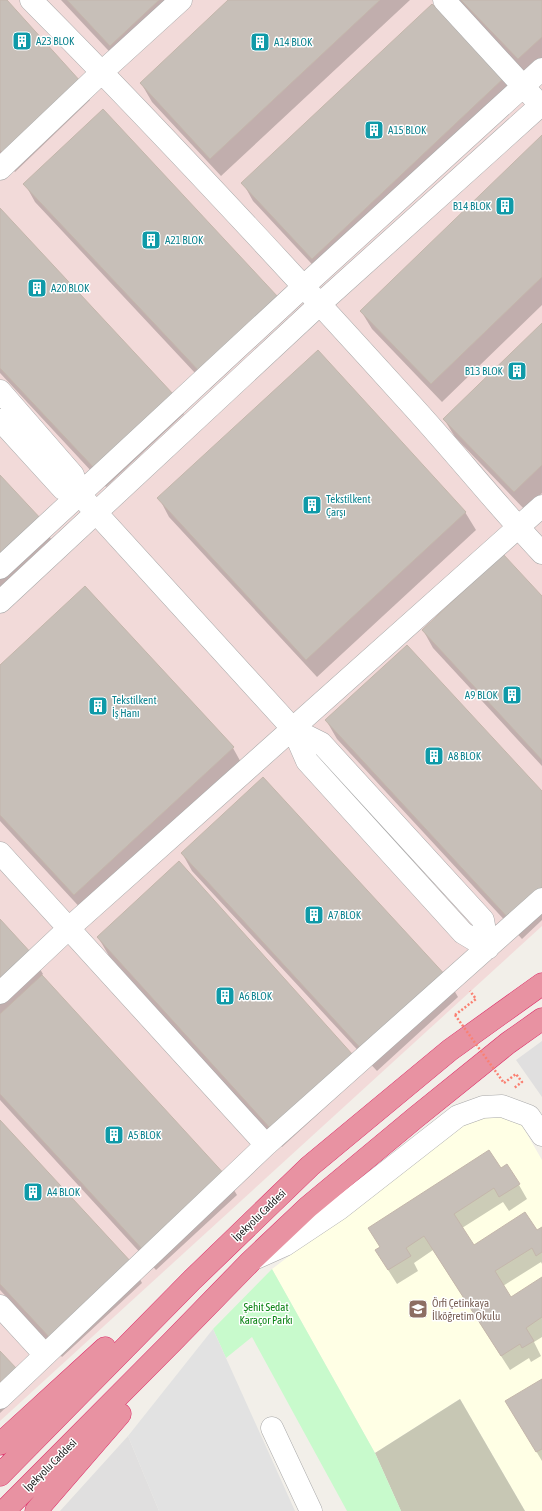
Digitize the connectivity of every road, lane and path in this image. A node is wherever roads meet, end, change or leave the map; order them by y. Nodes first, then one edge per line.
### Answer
1 (31, 0) edge
2 (181, 0) edge
3 (444, 0) edge
4 (542, 69) edge
5 (102, 72) junction
6 (523, 87) junction
7 (542, 106) edge
8 (0, 169) edge
9 (303, 287) junction
10 (320, 304) junction
11 (0, 391) edge
12 (0, 420) edge
13 (80, 494) junction
14 (542, 506) edge
15 (97, 513) junction
16 (518, 528) junction
17 (542, 553) edge
18 (0, 568) edge
19 (0, 602) edge
20 (293, 730) junction
21 (0, 853) edge
22 (542, 899) edge
23 (68, 929) junction
24 (488, 948) junction
25 (542, 984) edge
26 (469, 990) dead end
27 (0, 993) edge
28 (542, 1019) edge
29 (512, 1090) dead end
30 (542, 1134) edge
31 (266, 1146) junction
32 (251, 1260) junction
33 (192, 1280) junction
34 (0, 1306) edge
35 (172, 1342) junction
36 (45, 1355) junction
37 (0, 1398) edge
38 (272, 1428) dead end
39 (0, 1444) edge
40 (0, 1475) edge
41 (4, 1511) edge
42 (36, 1511) edge
43 (311, 1511) edge

1 - 5 street
2 - 5 street
3 - 6 street
4 - 6 street
5 - 8 street
5 - 9 street
6 - 7 street
6 - 9 street
7 - 10 street
9 - 10 street
9 - 13 street
10 - 15 street
10 - 16 street
11 - 13 street
12 - 13 street
13 - 15 street
13 - 18 street
14 - 16 street
15 - 19 street
15 - 20 street
16 - 17 street
16 - 20 street
20 - 23 street
20 - 24 street
21 - 23 street
22 - 24 street
23 - 27 street
23 - 31 street
24 - 31 street
25 - 33 highway, İpekyolu Caddesi
26 - 29 path, bridge
28 - 32 highway, İpekyolu Caddesi
30 - 32 street
31 - 36 street
32 - 35 highway, İpekyolu Caddesi
33 - 39 highway
33 - 40 highway, İpekyolu Caddesi
34 - 36 street
35 - 41 highway, İpekyolu Caddesi
35 - 42 highway
36 - 37 street
38 - 43 street

